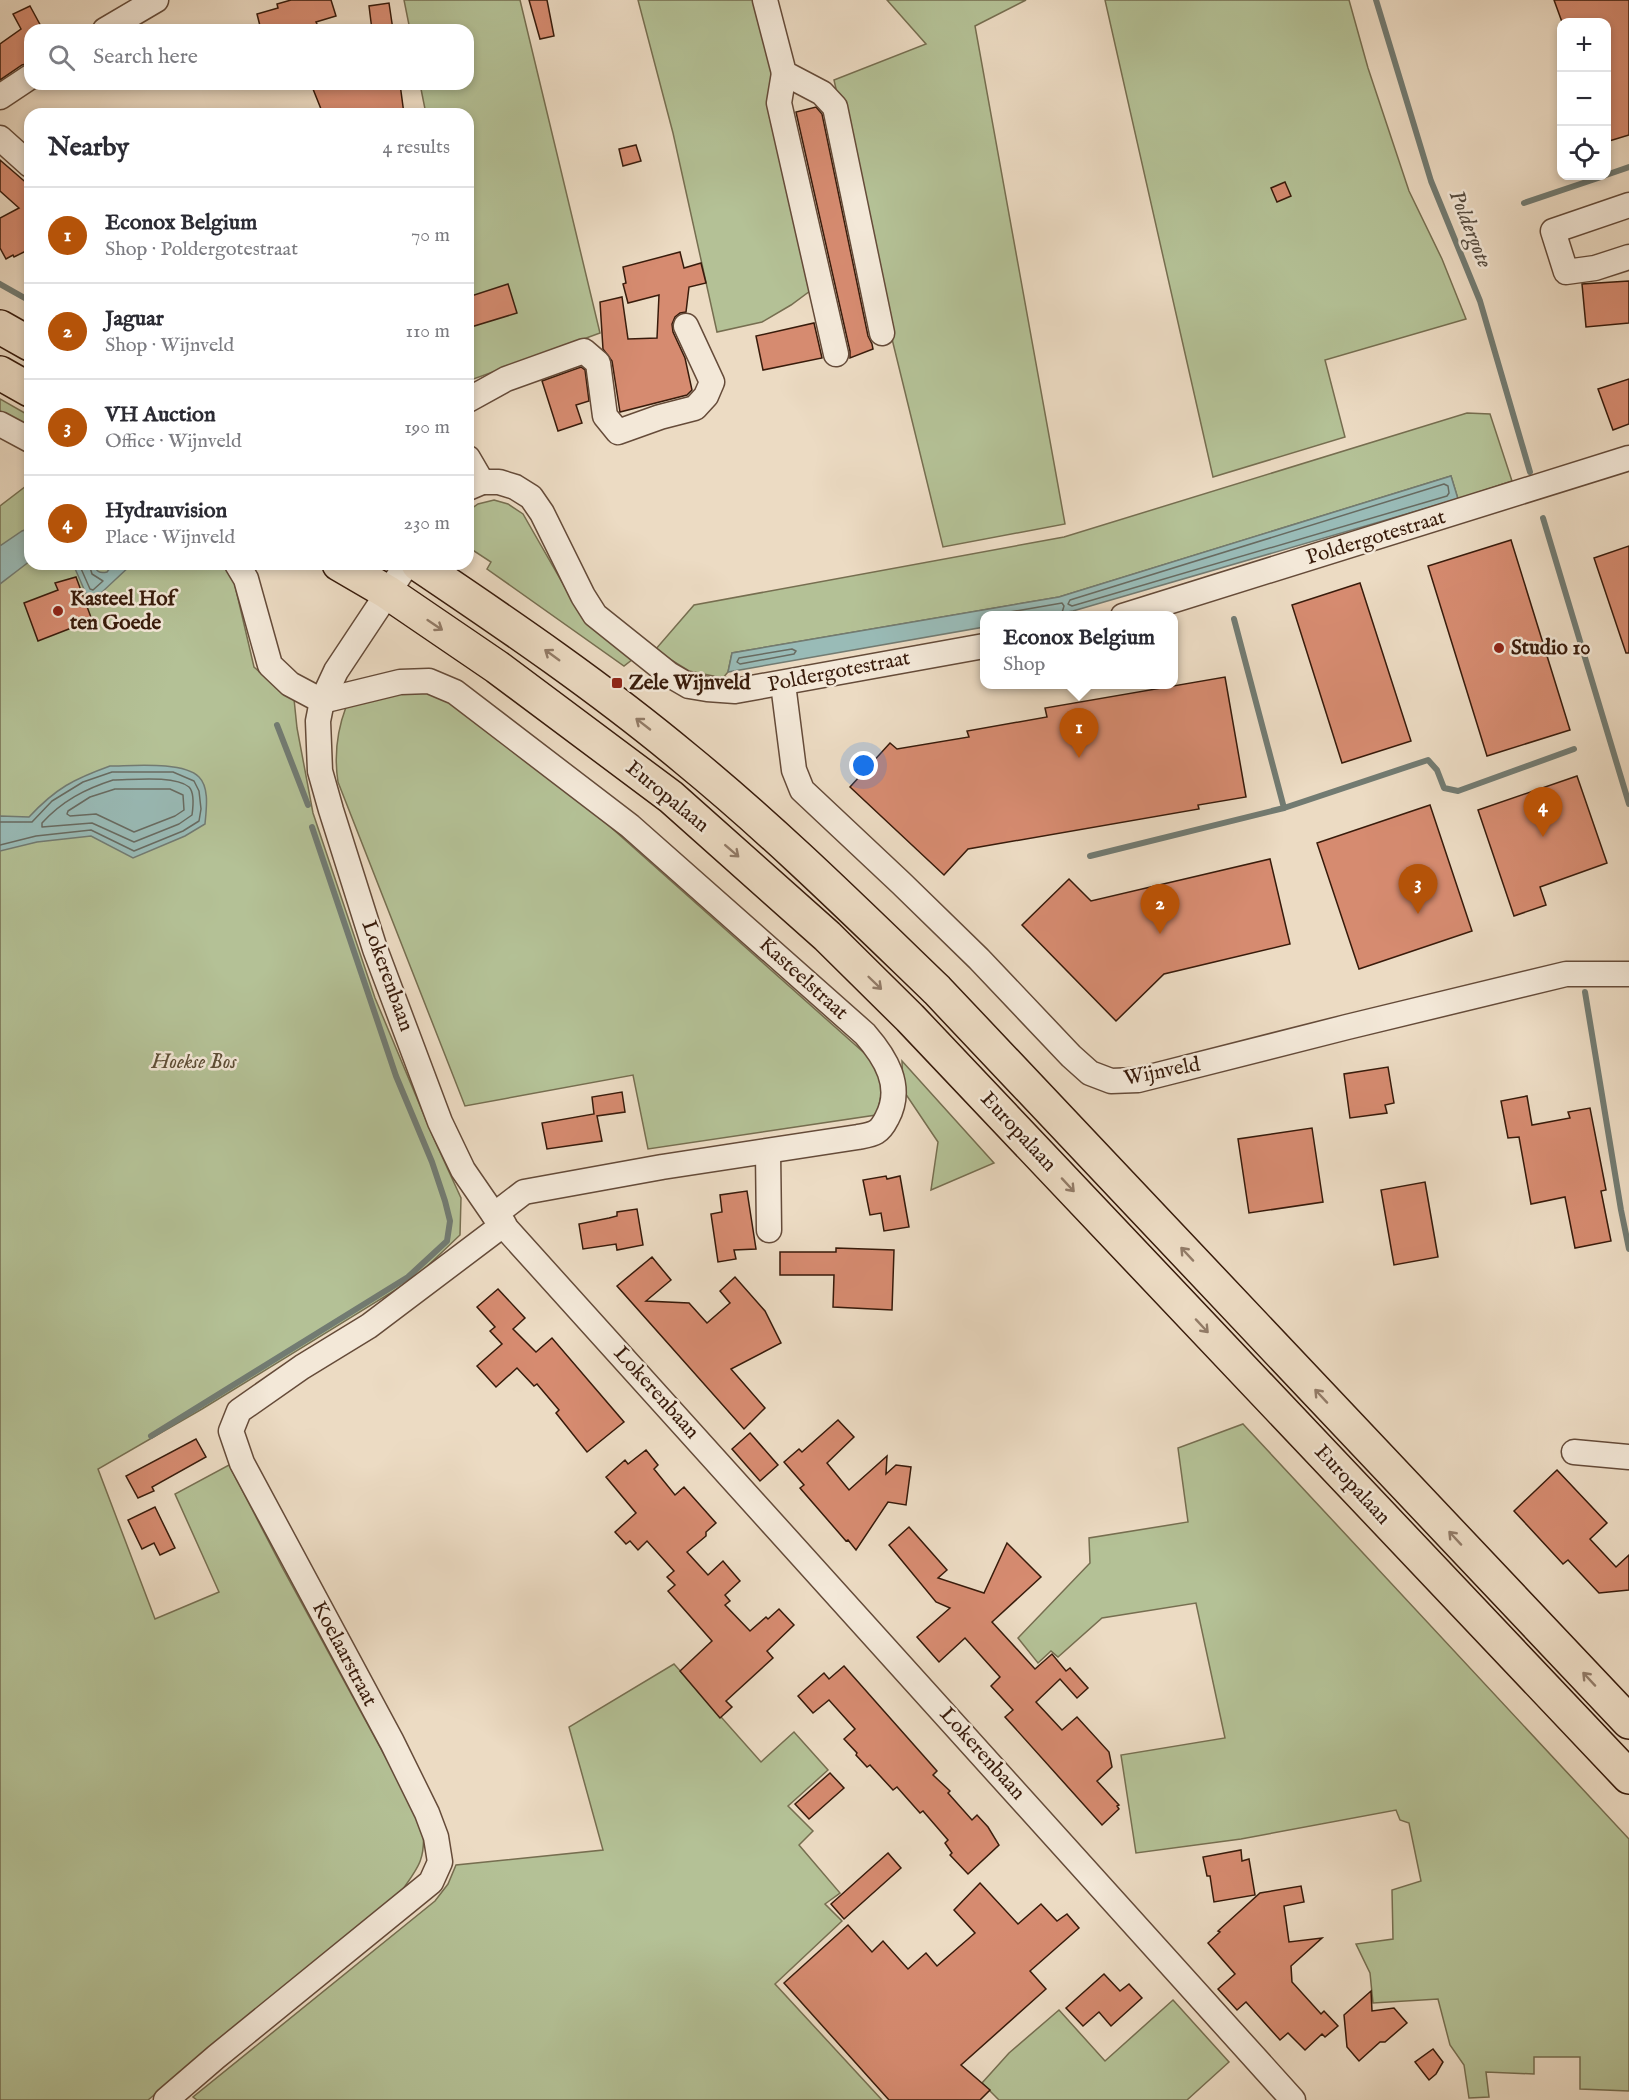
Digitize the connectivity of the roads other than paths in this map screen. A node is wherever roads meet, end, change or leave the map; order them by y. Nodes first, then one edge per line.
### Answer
1 (156, 0) edge
2 (765, 0) edge
3 (115, 24) edge
4 (784, 73) junction
5 (24, 81) edge
6 (0, 97) edge
7 (0, 138) edge
8 (24, 160) edge
9 (1629, 205) edge
10 (1629, 257) edge
11 (686, 326) dead end
12 (0, 327) edge
13 (882, 333) dead end
14 (24, 341) edge
15 (836, 354) dead end
16 (0, 373) edge
17 (24, 387) edge
18 (474, 397) edge
19 (0, 424) edge
20 (24, 437) edge
21 (1629, 458) edge
22 (475, 485) edge
23 (241, 570) edge
24 (349, 570) edge
25 (402, 570) edge
26 (427, 570) edge
27 (387, 592) junction
28 (1136, 611) edge
29 (980, 647) edge
30 (783, 684) junction
31 (322, 701) junction
32 (1629, 974) edge
33 (768, 1152) junction
34 (499, 1220) junction
35 (769, 1230) dead end
36 (1574, 1452) dead end
37 (1629, 1457) edge
38 (1629, 1722) edge
39 (1629, 1777) edge
40 (166, 2100) edge
41 (1293, 2100) edge

1 - 3 street
2 - 4 street
4 - 13 street
4 - 15 street
5 - 6 street
7 - 8 street
9 - 10 street
11 - 18 street
12 - 14 highway
16 - 17 highway
19 - 20 street
21 - 28 street, Poldergotestraat
22 - 30 street, Poldergotestraat
23 - 31 street
24 - 27 highway, Europalaan
25 - 27 street, Lokerenbaan
38 -> 26 highway, Europalaan
27 - 31 street, Lokerenbaan
27 -> 39 highway, Europalaan
29 - 30 street, Poldergotestraat
30 - 32 street, Wijnveld
31 - 33 street, Kasteelstraat
31 - 34 street, Lokerenbaan
33 - 34 street, Kasteelstraat
33 - 35 street
34 - 40 street, Koelaarstraat
34 - 41 street, Lokerenbaan
36 - 37 street

